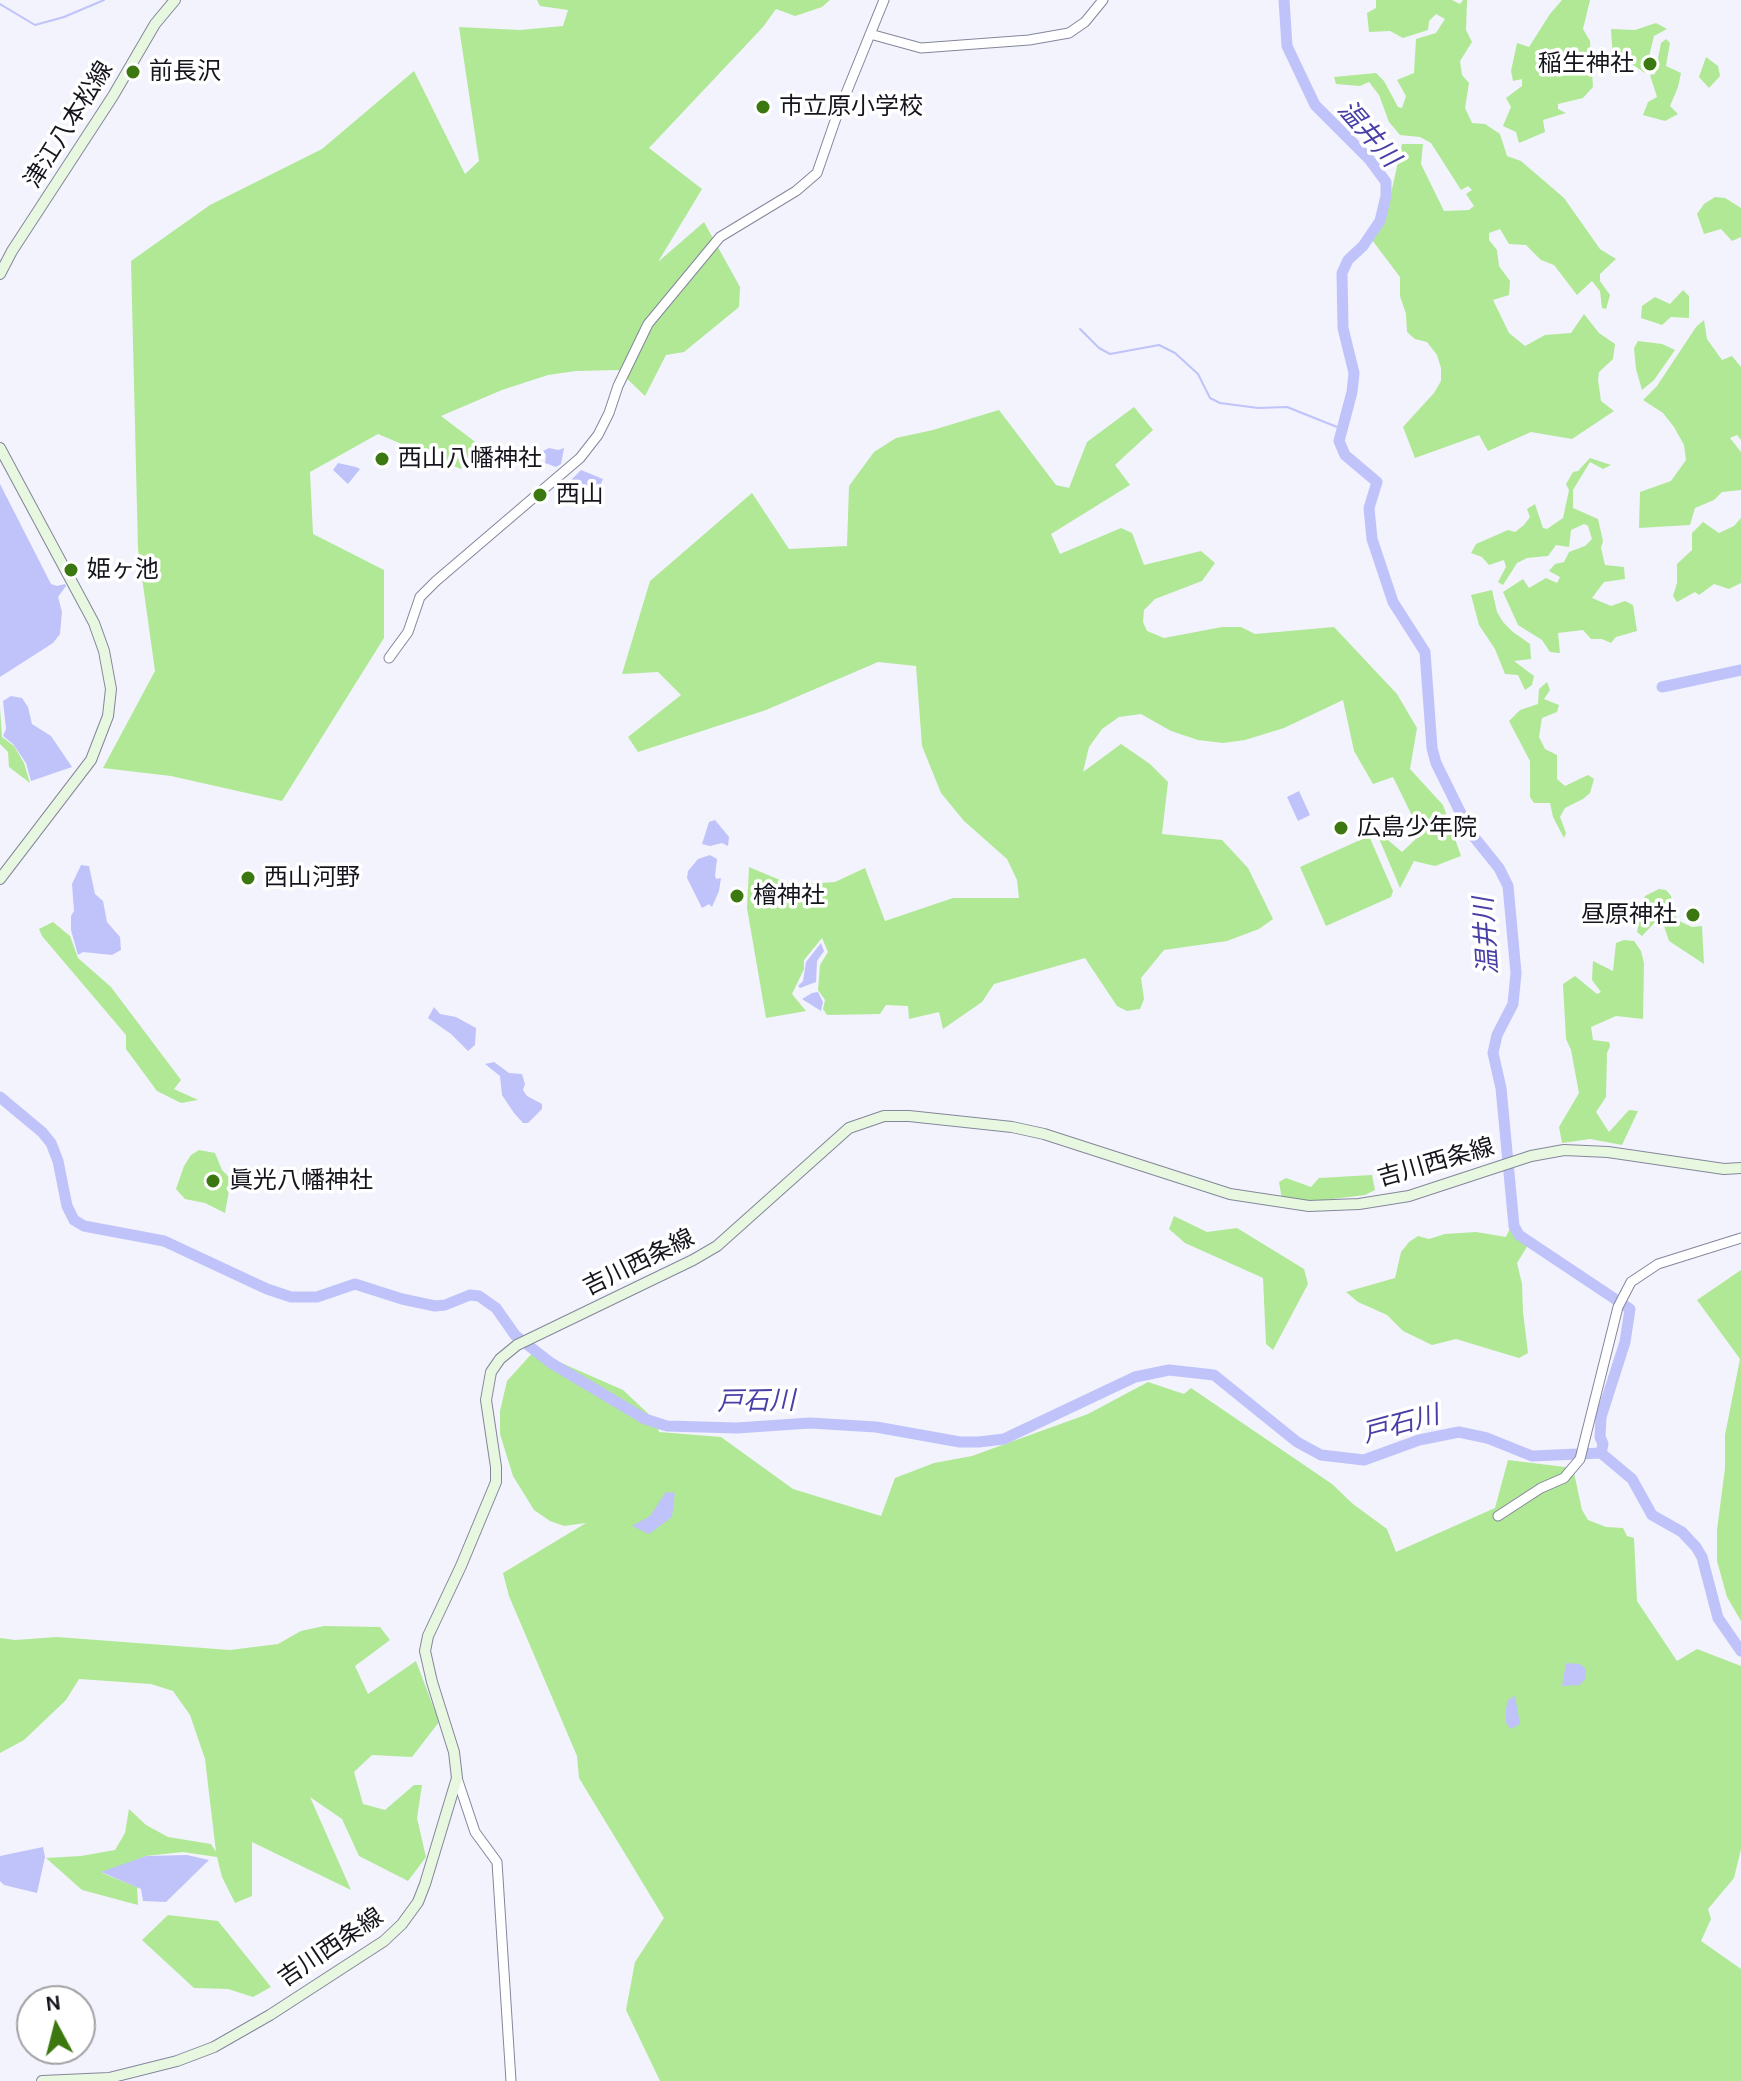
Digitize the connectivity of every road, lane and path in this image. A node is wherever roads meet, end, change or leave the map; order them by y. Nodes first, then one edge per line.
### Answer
1 (175, 0) edge
2 (884, 0) edge
3 (1103, 0) edge
4 (870, 34) junction
5 (0, 274) edge
6 (0, 448) edge
7 (389, 658) dead end
8 (0, 879) edge
9 (1741, 1168) edge
10 (1741, 1238) edge
11 (1498, 1516) dead end
12 (457, 1778) junction
13 (42, 2081) edge
14 (511, 2081) edge

1 - 5 main road, 津江八本松線
2 - 4 street
3 - 4 street
4 - 7 street
6 - 8 main road
9 - 12 main road, 吉川西条線
10 - 11 street
12 - 13 main road, 吉川西条線
12 - 14 street

